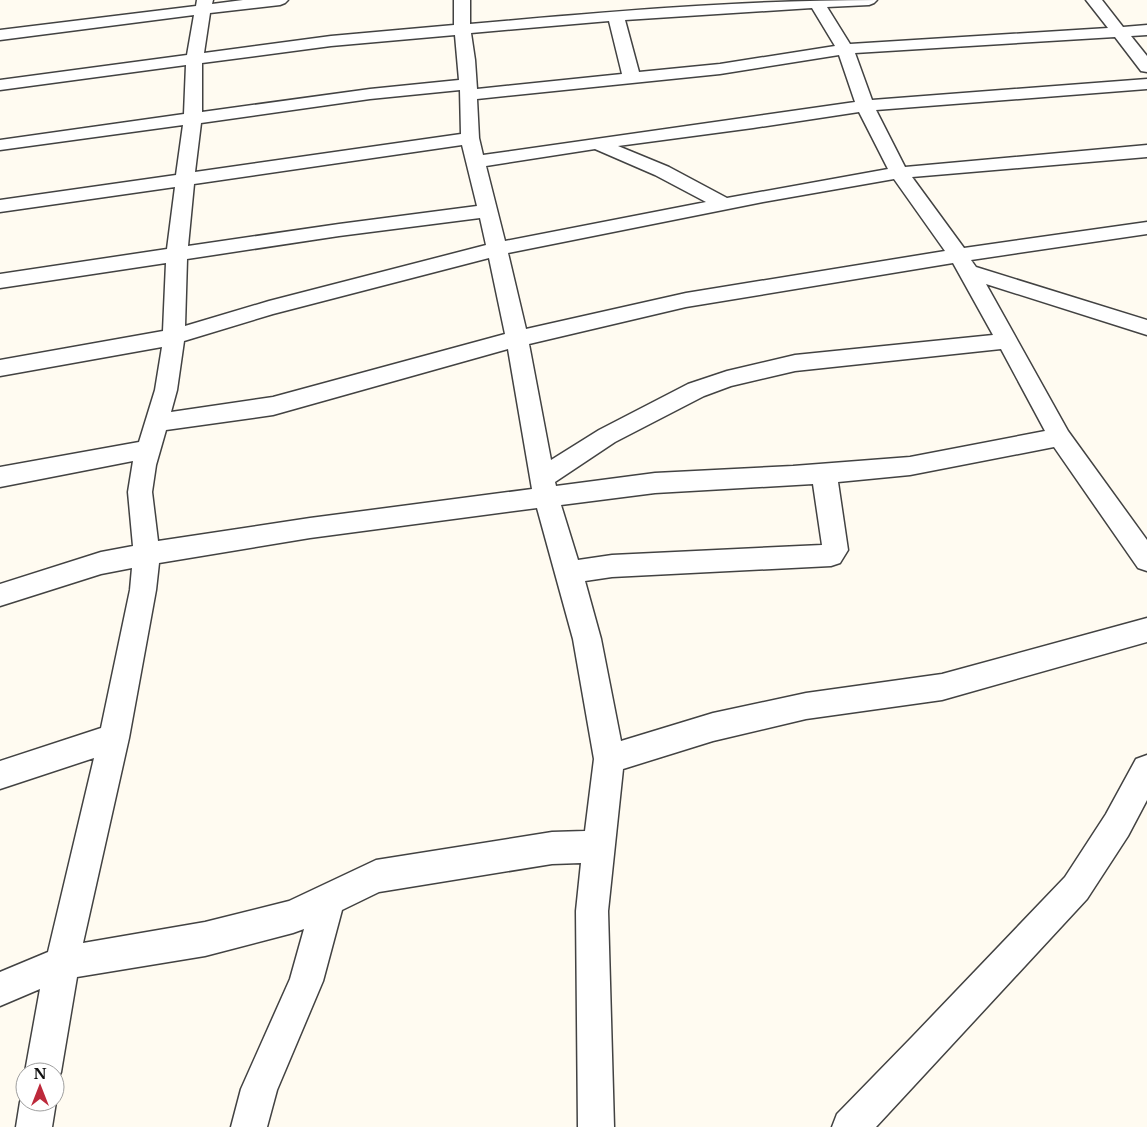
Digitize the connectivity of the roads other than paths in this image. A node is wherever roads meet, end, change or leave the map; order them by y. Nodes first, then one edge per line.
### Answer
1 (280, 0) edge
2 (462, 0) edge
3 (869, 0) edge
4 (1094, 0) edge
5 (815, 1) edge
6 (205, 4) edge
7 (616, 16) junction
8 (462, 30) junction
9 (1147, 30) edge
10 (1118, 32) junction
11 (0, 35) edge
12 (844, 49) junction
13 (194, 60) junction
14 (1147, 66) edge
15 (632, 79) junction
16 (1147, 84) edge
17 (0, 85) edge
18 (468, 90) junction
19 (865, 106) junction
20 (193, 118) junction
21 (597, 143) junction
22 (0, 145) edge
23 (473, 150) junction
24 (1147, 151) edge
25 (900, 173) junction
26 (186, 179) junction
27 (724, 204) junction
28 (0, 206) edge
29 (487, 212) junction
30 (1147, 228) edge
31 (497, 249) junction
32 (177, 255) junction
33 (964, 264) junction
34 (0, 281) edge
35 (1147, 328) edge
36 (173, 337) junction
37 (516, 339) junction
38 (1008, 341) junction
39 (0, 368) edge
40 (157, 423) junction
41 (1060, 437) junction
42 (149, 449) junction
43 (824, 474) junction
44 (0, 477) edge
45 (544, 488) junction
46 (147, 554) junction
47 (1147, 560) edge
48 (569, 572) junction
49 (0, 595) edge
50 (1147, 630) edge
51 (114, 738) junction
52 (609, 759) junction
53 (1147, 769) edge
54 (0, 775) edge
55 (599, 846) junction
56 (329, 898) junction
57 (62, 963) junction
58 (0, 989) edge
59 (45, 1062) edge
60 (36, 1112) edge
61 (34, 1127) edge
62 (249, 1127) edge
63 (596, 1127) edge
64 (850, 1127) edge

1 - 6 street
2 - 8 street
3 - 5 street
4 - 10 street
5 - 7 street
5 - 12 street
6 - 11 street
6 - 13 street
7 - 8 street
7 - 15 street
8 - 13 street
8 - 18 street
9 - 10 street
10 - 12 street
10 - 14 street
12 - 15 street
12 - 19 street
13 - 17 street
13 - 20 street
15 - 18 street
16 - 19 street
18 - 20 street
18 - 23 street
19 - 21 street
19 - 25 street
20 - 22 street
20 - 26 street
21 - 23 street
21 - 27 street
23 - 26 street
23 - 29 street
24 - 25 street
25 - 27 street
25 - 33 street
26 - 28 street
26 - 32 street
27 - 31 street
29 - 31 street
29 - 32 street
30 - 33 street
31 - 36 street
31 - 37 street
32 - 34 street
32 - 36 street
33 - 35 street
33 - 37 street
33 - 38 street
36 - 39 street
36 - 40 street
37 - 40 street
37 - 45 street
38 - 41 street
38 - 45 street
40 - 42 street
41 - 43 street
41 - 47 street
42 - 44 street
42 - 46 street
43 - 45 street
43 - 48 street
45 - 46 street
45 - 48 street
46 - 49 street
46 - 51 street
48 - 52 street
50 - 52 street
51 - 54 street
51 - 57 street
52 - 55 street
53 - 64 street
55 - 56 street
55 - 63 street
56 - 57 street
56 - 62 street
57 - 58 street
57 - 59 street
60 - 61 street

